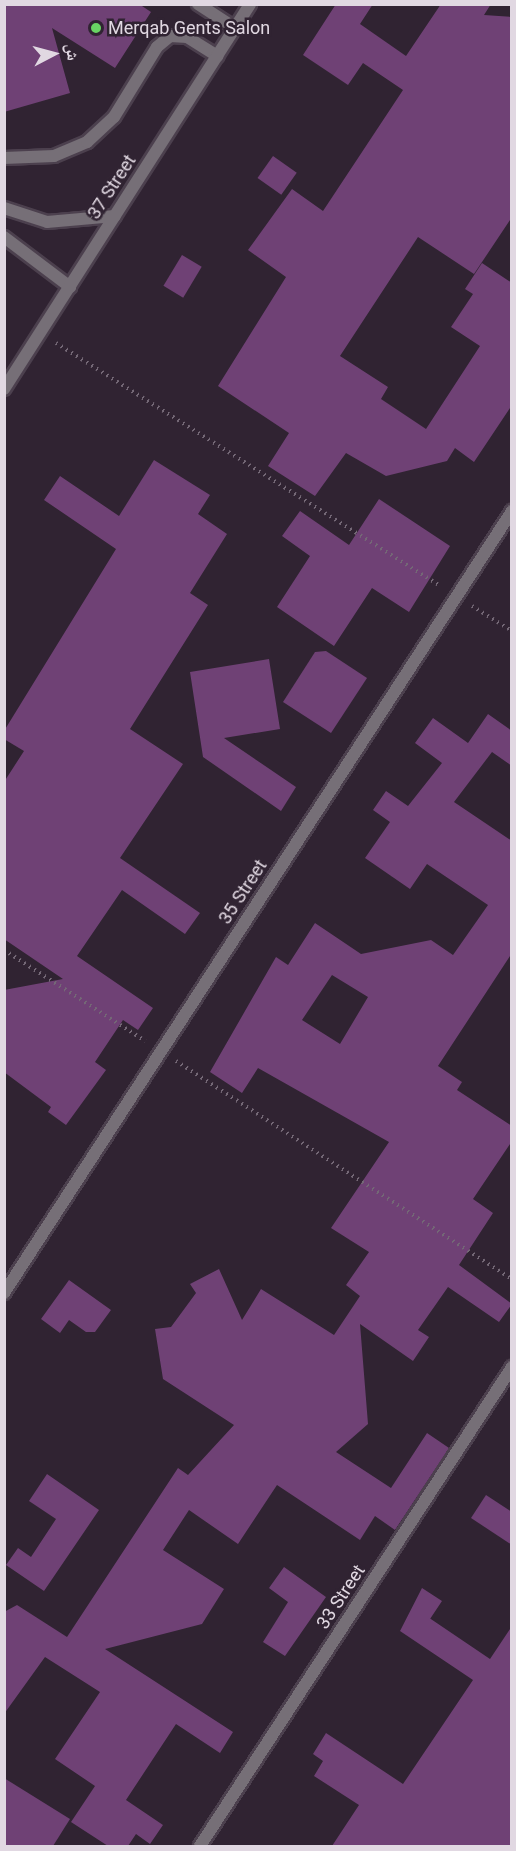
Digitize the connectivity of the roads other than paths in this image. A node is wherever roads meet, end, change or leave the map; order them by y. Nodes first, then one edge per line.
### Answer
1 (198, 4) edge
2 (250, 4) edge
3 (235, 28) junction
4 (218, 57) junction
5 (4, 158) edge
6 (4, 208) edge
7 (115, 216) junction
8 (4, 237) edge
9 (70, 287) junction
10 (4, 389) edge
11 (512, 510) edge
12 (4, 1293) edge
13 (512, 1367) edge
14 (200, 1846) edge

1 - 3 street
2 - 3 street, 37 Street
3 - 4 street, 37 Street
4 - 5 street
4 - 7 street, 37 Street
6 - 7 street
7 - 9 street, 37 Street
8 - 9 street
9 - 10 street, 37 Street
11 - 12 street, 35 Street
13 - 14 street, 33 Street

